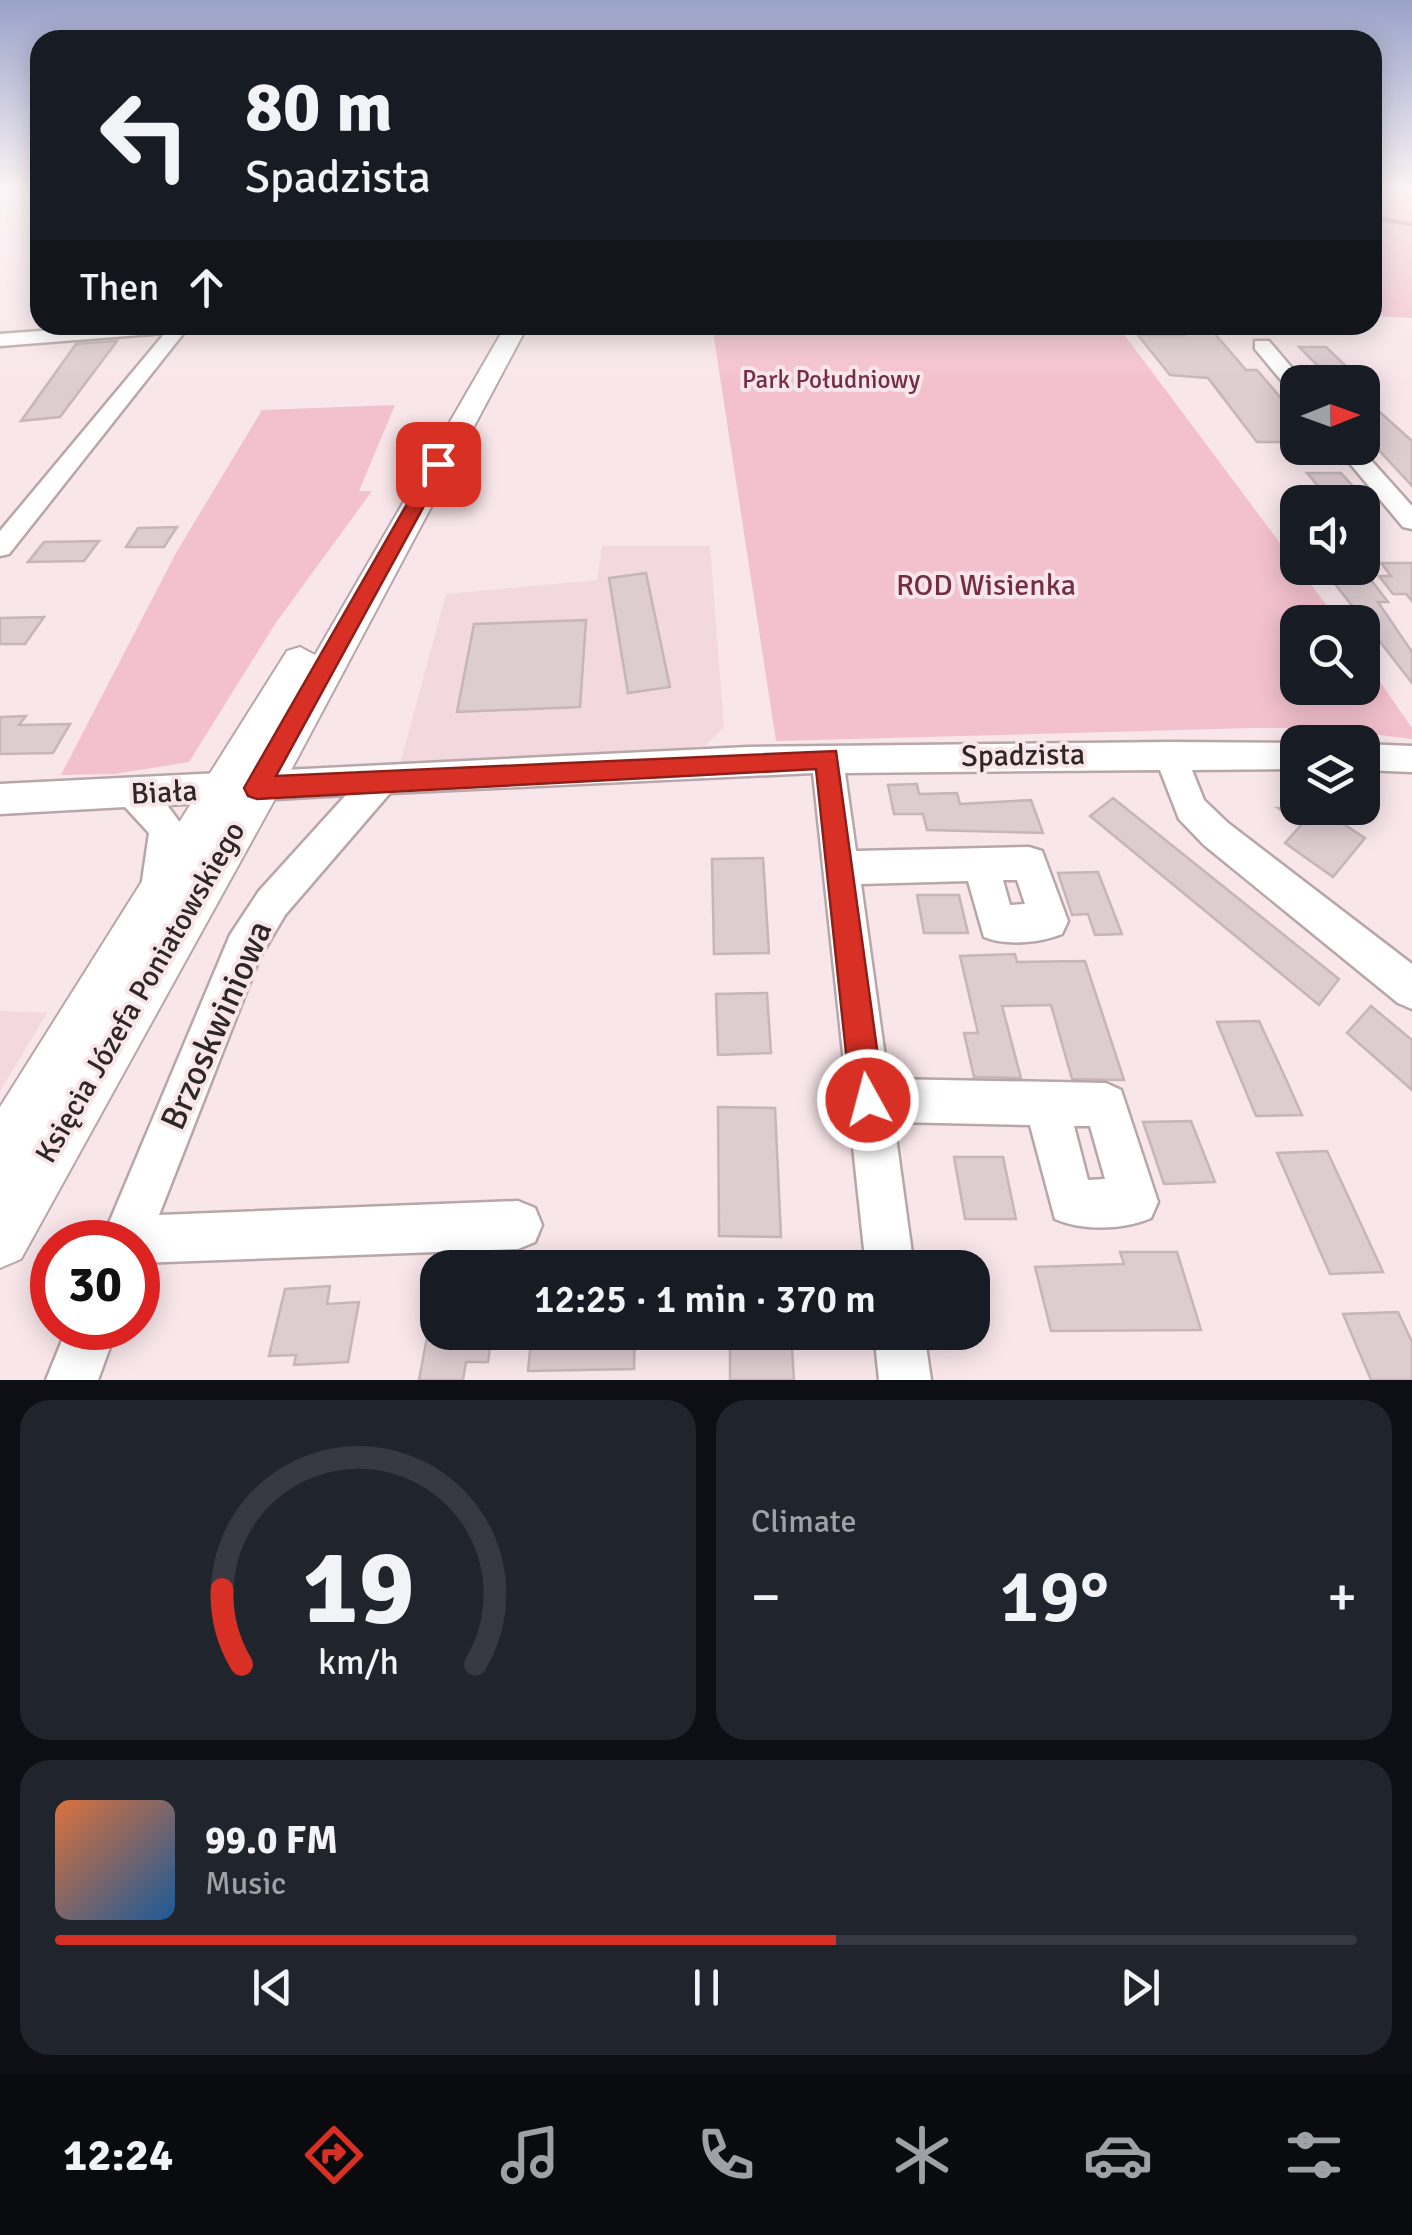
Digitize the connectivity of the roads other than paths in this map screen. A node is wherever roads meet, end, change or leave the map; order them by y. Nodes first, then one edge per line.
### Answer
1 (64, 335) edge
2 (173, 335) edge
3 (511, 335) edge
4 (0, 340) edge
5 (1262, 345) dead end
6 (1280, 366) edge
7 (1363, 465) edge
8 (1412, 521) edge
9 (0, 548) edge
10 (1170, 754) junction
11 (1280, 756) edge
12 (1380, 757) edge
13 (828, 758) junction
14 (1412, 759) edge
15 (748, 760) joint
16 (379, 782) junction
17 (241, 789) junction
18 (134, 794) junction
19 (0, 799) edge
20 (981, 863) dead end
21 (840, 868) junction
22 (154, 902) junction
23 (1412, 989) edge
24 (868, 1100) junction
25 (1046, 1105) dead end
26 (0, 1158) edge
27 (134, 1220) edge
28 (518, 1224) dead end
29 (0, 1238) edge
30 (160, 1240) edge
31 (888, 1250) edge
32 (84, 1350) edge
33 (901, 1350) edge
34 (72, 1380) edge
35 (905, 1380) edge

1 - 4 street
2 - 9 street
3 - 17 main road, Księcia Józefa Poniatowskiego
5 - 6 street
7 - 8 street
10 - 11 street, Spadzista
10 - 13 street, Spadzista
10 - 23 street
12 - 14 street
13 - 15 street, Spadzista
13 - 21 street
15 - 16 street, Biała
16 - 17 street, Biała
16 - 27 street, Brzoskwiniowa
17 - 18 street, Biała
17 - 22 main road, Księcia Józefa Poniatowskiego
17 - 29 main road, Księcia Józefa Poniatowskiego
18 - 19 street, Biała
18 - 22 street
20 - 21 street
21 - 24 street
22 - 26 main road, Księcia Józefa Poniatowskiego
24 - 25 street
24 - 31 street
28 - 30 street
32 - 34 street
33 - 35 street

